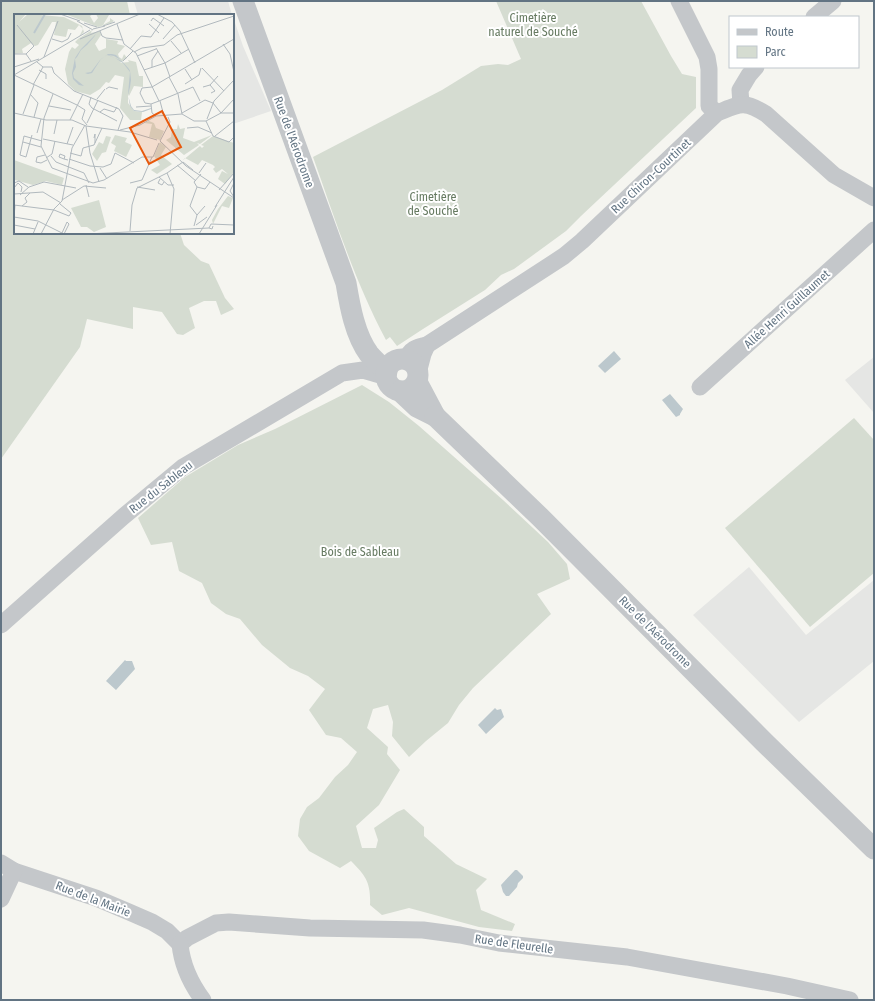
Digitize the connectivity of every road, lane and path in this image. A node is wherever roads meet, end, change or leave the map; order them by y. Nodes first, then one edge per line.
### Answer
1 (243, 1) edge
2 (679, 1) edge
3 (832, 1) edge
4 (815, 16) edge
5 (755, 68) edge
6 (741, 104) junction
7 (717, 113) junction
8 (874, 198) edge
9 (874, 230) edge
10 (402, 373) junction
11 (700, 387) dead end
12 (1, 625) edge
13 (874, 849) edge
14 (7, 867) edge
15 (1, 898) edge
16 (180, 944) junction
17 (203, 1000) edge
18 (850, 1000) edge

1 - 10 street, Rue de l'Aérodrome
2 - 7 street
3 - 4 street
5 - 6 street
6 - 7 street, Rue Chiron-Courtinet
6 - 8 street
7 - 10 street, Rue Chiron-Courtinet
9 - 11 street, Allée Henri Guillaumet
10 - 12 street, Rue du Sableau
10 - 13 street, Rue de l'Aérodrome
14 - 15 street
14 - 16 street, Rue de la Mairie
16 - 17 street
16 - 18 street, Rue de Fleurelle

